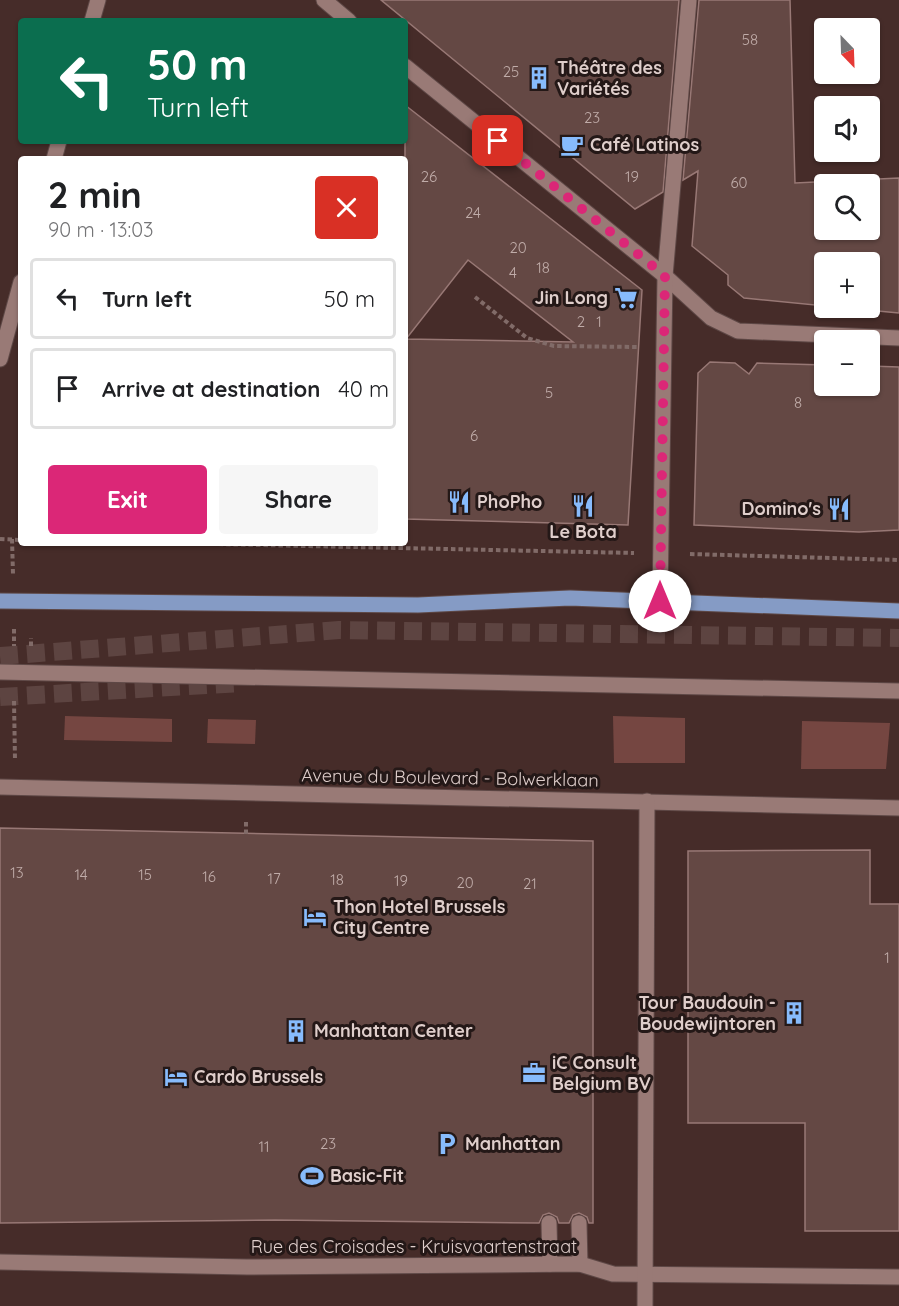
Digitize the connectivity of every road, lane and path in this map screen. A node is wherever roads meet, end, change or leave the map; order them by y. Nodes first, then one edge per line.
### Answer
1 (98, 0) edge
2 (324, 0) edge
3 (689, 0) edge
4 (93, 18) edge
5 (346, 18) edge
6 (408, 68) edge
7 (665, 276) junction
8 (18, 293) edge
9 (475, 297) dead end
10 (899, 338) edge
11 (665, 347) junction
12 (0, 359) edge
13 (0, 539) edge
14 (18, 540) edge
15 (301, 546) edge
16 (660, 554) junction
17 (899, 560) edge
18 (0, 601) edge
19 (660, 601) junction
20 (899, 611) edge
21 (0, 672) edge
22 (899, 691) edge
23 (14, 695) dead end
24 (8, 787) edge
25 (647, 801) junction
26 (899, 808) edge
27 (549, 1223) dead end
28 (579, 1223) dead end
29 (0, 1262) edge
30 (550, 1264) junction
31 (580, 1264) junction
32 (645, 1275) junction
33 (899, 1277) edge
34 (645, 1306) edge

1 - 4 street
2 - 5 street
3 - 7 street
6 - 7 street
7 - 10 street
7 - 11 street
8 - 12 street
9 - 11 path
11 - 16 street
13 - 14 path
15 - 16 path
16 - 17 path
16 - 19 street
18 - 19 main road
19 - 20 main road
21 - 22 street
23 - 24 path
24 - 25 street, Avenue du Boulevard - Bolwerklaan
25 - 26 street, Avenue du Boulevard - Bolwerklaan
25 - 32 street
27 - 30 street
28 - 31 street
29 - 30 street, Rue des Croisades - Kruisvaartenstraat
30 - 31 street, Rue des Croisades - Kruisvaartenstraat
31 - 32 street, Rue des Croisades - Kruisvaartenstraat
32 - 33 street, Rue des Croisades - Kruisvaartenstraat
32 - 34 street

